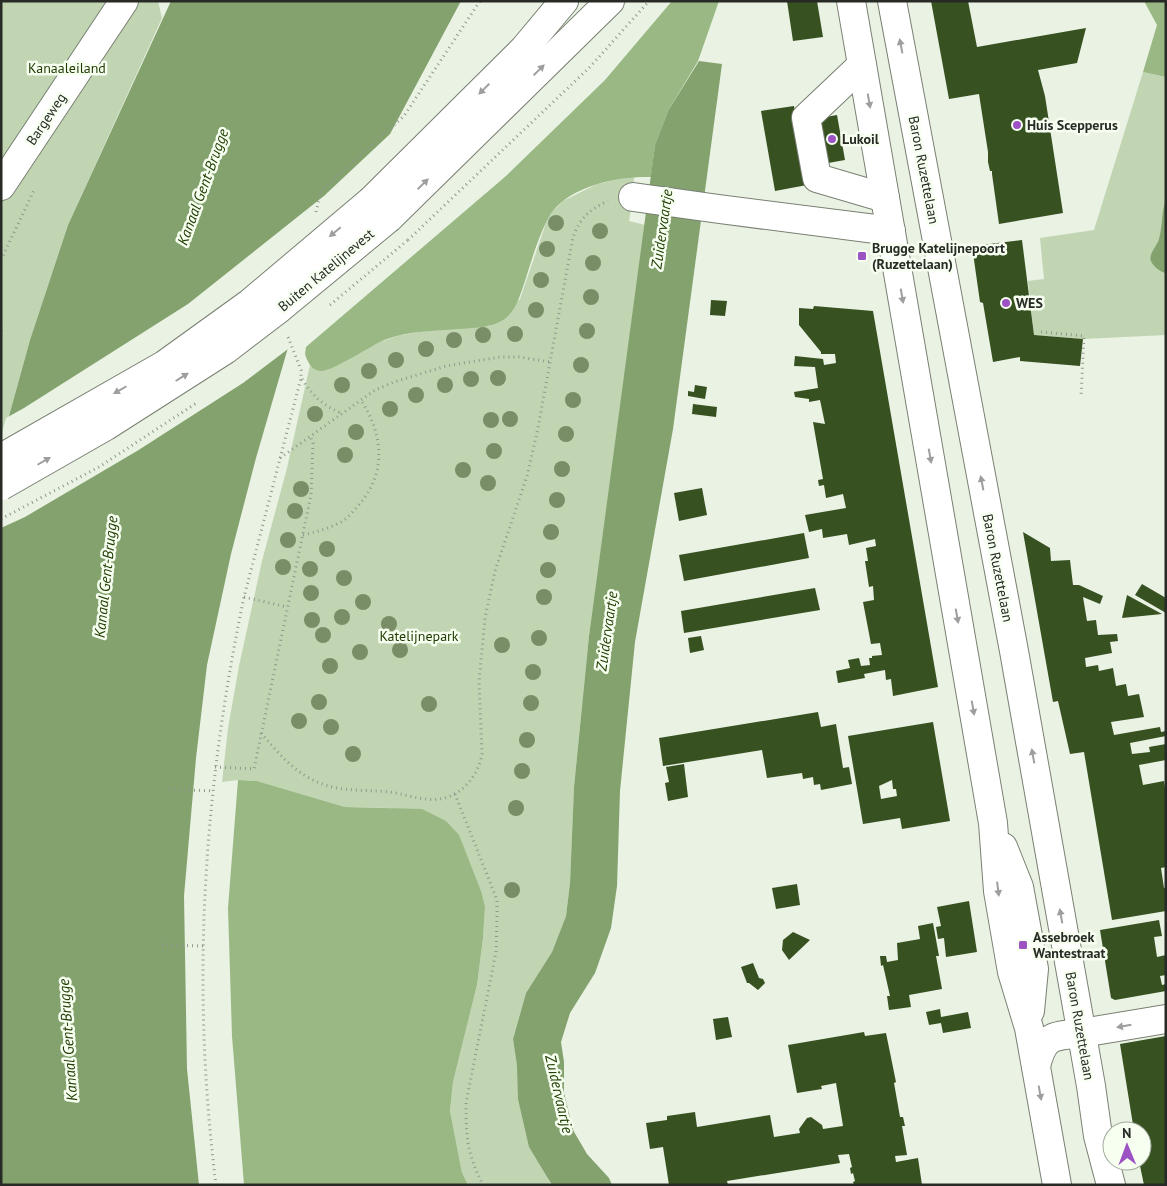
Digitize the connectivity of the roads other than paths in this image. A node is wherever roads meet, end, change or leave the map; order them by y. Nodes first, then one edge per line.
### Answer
1 (124, 1) edge
2 (564, 1) edge
3 (610, 1) edge
4 (851, 1) edge
5 (892, 1) edge
6 (862, 65) junction
7 (1, 186) edge
8 (634, 197) road end
9 (885, 198) junction
10 (380, 209) junction
11 (891, 231) junction
12 (1, 458) edge
13 (1, 486) edge
14 (1166, 1019) edge
15 (1082, 1032) junction
16 (1036, 1066) junction
17 (1098, 1136) junction
18 (1057, 1185) edge
19 (1093, 1185) edge
20 (1111, 1185) edge

1 - 7 main road, Bargeweg
2 -> 10 main road, Buiten Katelijnevest
10 -> 3 main road, Buiten Katelijnevest
4 - 6 main road
15 -> 5 main road, Baron Ruzettelaan
6 -> 9 main road
6 - 9 main road
8 - 11 main road
9 - 11 main road
10 -> 12 main road, Buiten Katelijnevest, bridge
13 -> 10 main road, Buiten Katelijnevest, bridge
11 -> 16 main road
14 -> 15 main road
15 - 16 main road
15 - 17 main road, Baron Ruzettelaan
16 -> 18 main road
17 - 19 main road, Baron Ruzettelaan
17 - 20 main road, Baron Ruzettelaan

